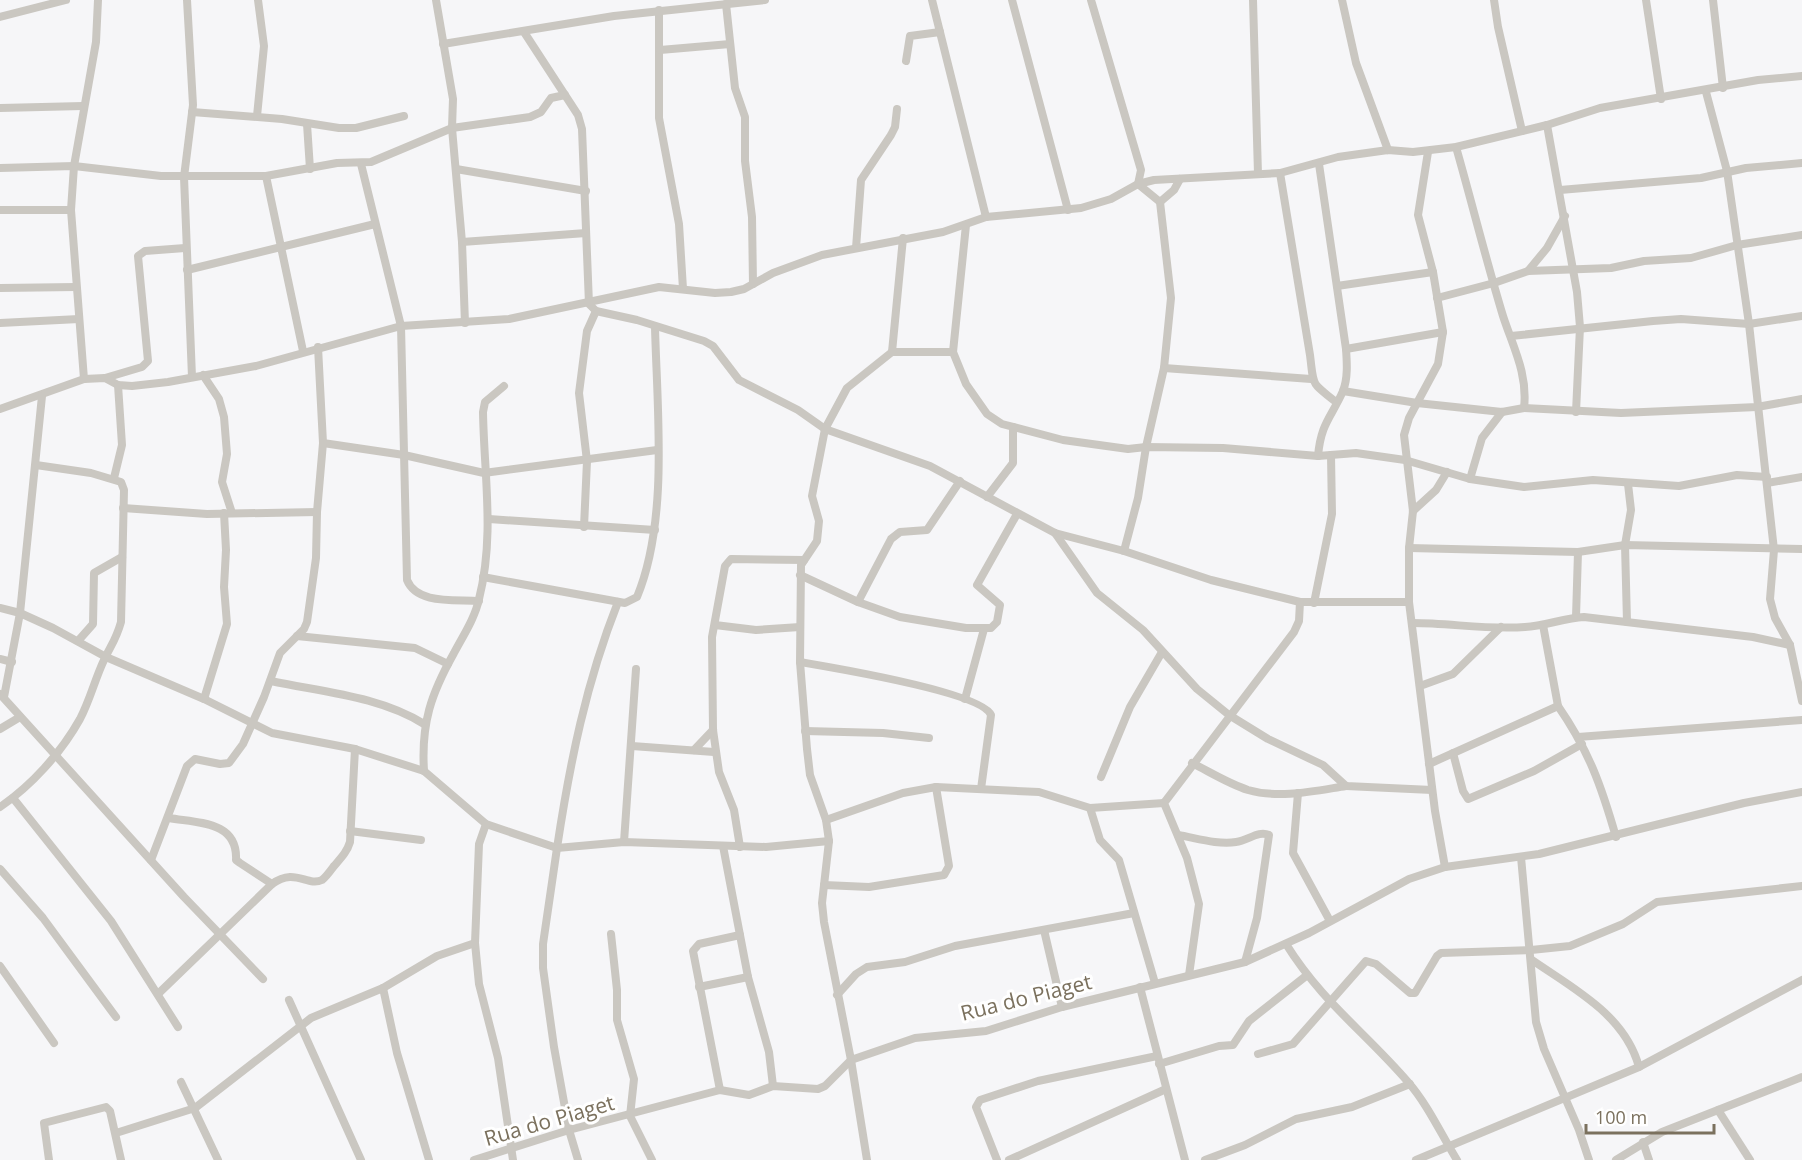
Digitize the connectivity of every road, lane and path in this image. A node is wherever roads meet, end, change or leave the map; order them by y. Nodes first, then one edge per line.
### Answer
1 (66, 0) edge
2 (98, 0) edge
3 (187, 0) edge
4 (258, 0) edge
5 (436, 0) edge
6 (765, 0) edge
7 (932, 0) edge
8 (1012, 0) edge
9 (1091, 0) edge
10 (1252, 0) edge
11 (1342, 0) edge
12 (1494, 0) edge
13 (1646, 0) edge
14 (1713, 0) edge
15 (726, 4) junction
16 (659, 10) junction
17 (0, 17) edge
18 (524, 32) junction
19 (940, 32) junction
20 (443, 44) junction
21 (730, 44) junction
22 (660, 50) junction
23 (906, 61) dead end
24 (1802, 76) edge
25 (1723, 88) junction
26 (1706, 92) junction
27 (565, 95) junction
28 (1661, 99) junction
29 (83, 106) junction
30 (0, 108) edge
31 (897, 109) dead end
32 (192, 112) junction
33 (257, 116) junction
34 (404, 116) dead end
35 (307, 124) junction
36 (1547, 125) junction
37 (452, 128) junction
38 (1522, 131) junction
39 (1456, 147) junction
40 (1388, 150) junction
41 (1428, 152) junction
42 (1802, 163) edge
43 (361, 164) junction
44 (1319, 164) junction
45 (74, 166) junction
46 (0, 168) edge
47 (310, 169) junction
48 (456, 169) junction
49 (1141, 170) junction
50 (1727, 171) junction
51 (1280, 173) junction
52 (1258, 174) junction
53 (266, 176) junction
54 (184, 177) junction
55 (1180, 179) junction
56 (1155, 180) junction
57 (1138, 184) junction
58 (586, 190) junction
59 (1560, 190) junction
60 (1160, 202) junction
61 (0, 210) edge
62 (71, 210) junction
63 (1068, 210) junction
64 (1565, 216) junction
65 (986, 217) junction
66 (375, 224) junction
67 (966, 225) junction
68 (586, 233) junction
69 (1802, 234) edge
70 (903, 238) junction
71 (462, 242) junction
72 (1737, 245) junction
73 (185, 248) junction
74 (856, 248) junction
75 (280, 249) junction
76 (1574, 269) junction
77 (187, 270) junction
78 (1528, 271) junction
79 (1433, 272) junction
80 (1494, 283) junction
81 (753, 284) junction
82 (1337, 286) junction
83 (76, 287) junction
84 (0, 288) edge
85 (683, 289) junction
86 (1437, 298) junction
87 (589, 304) junction
88 (596, 311) junction
89 (1802, 316) edge
90 (79, 319) junction
91 (0, 323) edge
92 (465, 323) junction
93 (1749, 324) junction
94 (400, 326) junction
95 (656, 327) junction
96 (1580, 327) junction
97 (1443, 332) junction
98 (1511, 336) junction
99 (318, 346) junction
100 (1346, 349) junction
101 (303, 351) junction
102 (892, 352) junction
103 (952, 352) junction
104 (1164, 368) junction
105 (203, 375) junction
106 (192, 377) junction
107 (105, 378) junction
108 (84, 379) junction
109 (1311, 379) junction
110 (118, 385) junction
111 (504, 386) dead end
112 (1343, 391) junction
113 (42, 396) junction
114 (1802, 399) edge
115 (1336, 402) junction
116 (1417, 403) junction
117 (1757, 407) junction
118 (1524, 408) junction
119 (0, 409) edge
120 (1502, 411) junction
121 (1576, 412) junction
122 (1013, 427) junction
123 (825, 429) junction
124 (323, 443) junction
125 (1146, 447) junction
126 (657, 450) junction
127 (404, 455) junction
128 (1331, 455) junction
129 (1318, 456) junction
130 (1405, 460) junction
131 (587, 461) junction
132 (36, 465) junction
133 (1447, 472) junction
134 (484, 473) junction
135 (1802, 477) edge
136 (114, 478) junction
137 (1470, 479) junction
138 (1767, 480) junction
139 (960, 481) junction
140 (1628, 484) junction
141 (987, 496) junction
142 (123, 508) junction
143 (1413, 511) junction
144 (317, 512) junction
145 (228, 513) junction
146 (1017, 514) junction
147 (489, 519) junction
148 (584, 527) junction
149 (656, 530) junction
150 (1055, 532) junction
151 (1625, 545) junction
152 (1409, 548) junction
153 (1802, 549) edge
154 (1774, 550) junction
155 (1124, 551) junction
156 (1578, 552) junction
157 (122, 557) junction
158 (804, 560) junction
159 (800, 575) junction
160 (483, 577) junction
161 (479, 601) junction
162 (618, 602) junction
163 (858, 602) junction
164 (1300, 602) junction
165 (1409, 602) junction
166 (1314, 603) junction
167 (0, 608) edge
168 (20, 613) junction
169 (1576, 617) junction
170 (1627, 622) junction
171 (1413, 623) junction
172 (715, 625) junction
173 (1544, 625) junction
174 (800, 627) junction
175 (1501, 627) junction
176 (984, 629) junction
177 (297, 636) junction
178 (78, 641) junction
179 (1790, 645) junction
180 (1162, 652) junction
181 (106, 657) junction
182 (0, 659) edge
183 (12, 662) junction
184 (800, 662) junction
185 (448, 664) junction
186 (636, 669) dead end
187 (271, 681) junction
188 (1420, 686) junction
189 (2, 696) edge
190 (204, 699) junction
191 (965, 699) junction
192 (1802, 701) edge
193 (1558, 706) junction
194 (1229, 715) junction
195 (20, 717) junction
196 (1802, 720) edge
197 (251, 724) junction
198 (424, 724) junction
199 (0, 729) edge
200 (713, 730) junction
201 (805, 731) junction
202 (929, 738) dead end
203 (1580, 741) junction
204 (632, 746) junction
205 (355, 749) junction
206 (694, 750) junction
207 (714, 752) junction
208 (1453, 753) junction
209 (55, 755) junction
210 (1192, 763) junction
211 (1429, 764) junction
212 (424, 771) junction
213 (1101, 777) dead end
214 (1346, 786) junction
215 (936, 787) junction
216 (981, 789) junction
217 (1432, 790) junction
218 (1802, 792) edge
219 (1298, 794) junction
220 (13, 798) junction
221 (1164, 803) junction
222 (0, 807) edge
223 (1090, 808) junction
224 (169, 818) junction
225 (826, 819) junction
226 (486, 824) junction
227 (350, 831) junction
228 (1178, 835) junction
229 (1616, 837) junction
230 (421, 840) dead end
231 (829, 841) junction
232 (624, 842) junction
233 (723, 846) junction
234 (740, 847) junction
235 (556, 848) junction
236 (1521, 857) junction
237 (151, 860) junction
238 (1445, 867) junction
239 (0, 868) edge
240 (272, 884) junction
241 (824, 885) junction
242 (1802, 886) edge
243 (1134, 913) junction
244 (1330, 921) junction
245 (1044, 930) junction
246 (611, 934) dead end
247 (740, 935) junction
248 (220, 936) junction
249 (475, 943) junction
250 (1286, 944) junction
251 (1531, 950) junction
252 (1532, 960) junction
253 (1245, 962) junction
254 (0, 966) edge
255 (1189, 975) junction
256 (1306, 976) junction
257 (748, 977) junction
258 (263, 979) dead end
259 (1802, 980) edge
260 (1155, 983) junction
261 (699, 987) junction
262 (1140, 987) junction
263 (383, 988) junction
264 (159, 993) junction
265 (837, 994) junction
266 (289, 1000) dead end
267 (1328, 1002) junction
268 (1062, 1006) junction
269 (116, 1017) dead end
270 (178, 1027) dead end
271 (301, 1027) junction
272 (54, 1044) dead end
273 (1258, 1054) dead end
274 (851, 1060) junction
275 (1158, 1060) junction
276 (1639, 1067) junction
277 (1802, 1077) edge
278 (181, 1082) dead end
279 (1410, 1084) junction
280 (773, 1086) junction
281 (1166, 1089) junction
282 (720, 1090) junction
283 (1566, 1098) junction
284 (195, 1108) junction
285 (1718, 1110) junction
286 (630, 1116) junction
287 (569, 1130) junction
288 (116, 1133) junction
289 (1643, 1142) junction
290 (1449, 1147) junction
291 (511, 1148) junction
292 (49, 1160) edge
293 (121, 1160) edge
294 (218, 1160) edge
295 (361, 1160) edge
296 (429, 1160) edge
297 (474, 1160) edge
298 (513, 1160) edge
299 (578, 1160) edge
300 (652, 1160) edge
301 (867, 1160) edge
302 (997, 1160) edge
303 (1009, 1160) edge
304 (1185, 1160) edge
305 (1205, 1160) edge
306 (1416, 1160) edge
307 (1457, 1160) edge
308 (1589, 1160) edge
309 (1616, 1160) edge
310 (1649, 1160) edge
311 (1750, 1160) edge

1 - 17 street
2 - 29 street
3 - 32 street
4 - 33 street
5 - 20 street
6 - 15 street
7 - 19 street
8 - 63 street
9 - 49 street
10 - 52 street
11 - 40 street
12 - 38 street
13 - 28 street
14 - 25 street
15 - 16 street
15 - 21 street
16 - 18 street
16 - 22 street
18 - 20 street
18 - 27 street
19 - 23 street
19 - 65 street
20 - 37 street
21 - 22 street
21 - 81 street
22 - 85 street
24 - 25 street
25 - 26 street
26 - 28 street
26 - 50 street
27 - 37 street
27 - 58 street
28 - 36 street
29 - 30 street
29 - 45 street
31 - 74 street
32 - 33 street
32 - 54 street
33 - 35 street
34 - 35 street
35 - 47 street
36 - 38 street
36 - 59 street
37 - 43 street
37 - 48 street
38 - 39 street
39 - 41 street
39 - 80 street
40 - 41 street
40 - 44 street
41 - 79 street
42 - 50 street
43 - 47 street
43 - 66 street
44 - 51 street
44 - 82 street
45 - 46 street
45 - 54 street
45 - 62 street
47 - 53 street
48 - 58 street
48 - 71 street
49 - 56 street
49 - 57 street
50 - 59 street
50 - 72 street
51 - 52 street
51 - 109 street
52 - 55 street
53 - 54 street
53 - 75 street
54 - 73 street
55 - 56 street
55 - 60 street
56 - 57 street
57 - 60 street
57 - 63 street
58 - 68 street
59 - 64 street
60 - 104 street
61 - 62 street
62 - 83 street
63 - 65 street
64 - 76 street
64 - 78 street
65 - 67 street
66 - 75 street
66 - 94 street
67 - 70 street
67 - 103 street
68 - 71 street
68 - 87 street
69 - 72 street
70 - 74 street
70 - 102 street
71 - 92 street
72 - 76 street
72 - 93 street
73 - 77 street
73 - 107 street
74 - 81 street
75 - 77 street
75 - 101 street
76 - 78 street
76 - 96 street
77 - 106 street
78 - 80 street
79 - 82 street
79 - 86 street
80 - 86 street
80 - 98 street
81 - 85 street
82 - 100 street
83 - 84 street
83 - 90 street
85 - 87 street
86 - 97 street
87 - 88 street
87 - 92 street
88 - 95 street
88 - 131 street
89 - 93 street
90 - 91 street
90 - 108 street
92 - 94 street
93 - 96 street
93 - 117 street
94 - 99 street
94 - 127 street
95 - 123 street
95 - 126 street
96 - 98 street
96 - 121 street
97 - 100 street
97 - 116 street
98 - 118 street
99 - 101 street
99 - 124 street
100 - 112 street
101 - 105 street
102 - 103 street
102 - 123 street
103 - 122 street
104 - 109 street
104 - 125 street
105 - 106 street
105 - 145 street
106 - 110 street
107 - 108 street
107 - 110 street
108 - 113 street
109 - 115 street
110 - 136 street
111 - 134 street
112 - 115 street
112 - 116 street
113 - 119 street
113 - 132 street
114 - 117 street
115 - 129 street
116 - 120 street
116 - 130 street
117 - 121 street
117 - 138 street
118 - 120 street
118 - 121 street
120 - 137 street
122 - 125 street
122 - 141 street
123 - 139 street
123 - 158 street
124 - 127 street
124 - 144 street
125 - 129 street
125 - 155 street
126 - 131 street
126 - 149 street
127 - 134 street
127 - 161 street
128 - 129 street
128 - 130 street
128 - 166 street
130 - 133 street
130 - 143 street
131 - 134 street
131 - 148 street
132 - 136 street
132 - 168 street
133 - 137 street
133 - 143 street
134 - 147 street
135 - 138 street
136 - 142 street
137 - 140 street
138 - 140 street
138 - 154 street
139 - 141 street
139 - 163 street
140 - 151 street
141 - 146 street
142 - 145 street
142 - 157 street
143 - 152 street
144 - 145 street
144 - 177 street
145 - 190 street
146 - 150 street
146 - 176 street
147 - 148 street
147 - 160 street
148 - 149 street
149 - 162 street
150 - 155 street
150 - 180 street
151 - 154 street
151 - 156 street
151 - 170 street
152 - 156 street
152 - 165 street
153 - 154 street
154 - 179 street
155 - 164 street
156 - 169 street
157 - 178 street
157 - 181 street
158 - 159 street
158 - 172 street
159 - 163 street
159 - 174 street
160 - 161 street
160 - 162 street
161 - 185 street
162 - 235 street
163 - 176 street
164 - 166 street
164 - 194 street
165 - 166 street
165 - 171 street
167 - 168 street
168 - 178 street
168 - 183 street
169 - 170 street
169 - 173 street
170 - 179 street
171 - 175 street
171 - 188 street
172 - 174 street
172 - 200 street
173 - 175 street
173 - 193 street
174 - 184 street
175 - 188 street
176 - 191 street
177 - 185 street
177 - 187 street
178 - 181 street
179 - 192 street
180 - 194 street
180 - 213 street
181 - 190 street
181 - 209 street
182 - 183 street
183 - 189 street
184 - 191 street
184 - 201 street
185 - 198 street
186 - 204 street
187 - 197 street
187 - 198 street
188 - 211 street
189 - 195 street
190 - 197 street
191 - 216 street
193 - 203 street
193 - 208 street
194 - 210 street
194 - 214 street
195 - 199 street
195 - 209 street
196 - 203 street
197 - 205 street
197 - 224 street
198 - 212 street
200 - 206 street
200 - 207 street
201 - 202 street
201 - 225 street
203 - 208 street
203 - 229 street
204 - 206 street
204 - 232 street
205 - 212 street
205 - 227 street
206 - 207 street
207 - 234 street
208 - 211 street
209 - 220 street
209 - 237 street
210 - 219 street
210 - 221 street
211 - 217 street
212 - 226 street
214 - 217 street
214 - 219 street
215 - 216 street
215 - 225 street
215 - 241 street
216 - 223 street
217 - 238 street
218 - 229 street, Rua do Piaget
219 - 244 street
220 - 222 street
220 - 264 street
221 - 223 street
221 - 228 street
223 - 243 street
224 - 237 street
224 - 240 street
225 - 231 street
226 - 235 street
226 - 249 street
227 - 230 street
227 - 240 street
228 - 253 street
228 - 255 street
229 - 236 street, Rua do Piaget
231 - 234 street
231 - 241 street
232 - 233 street
232 - 235 street
233 - 234 street
233 - 247 street
235 - 287 street
236 - 238 street, Rua do Piaget
236 - 251 street
237 - 248 street
238 - 244 street, Rua do Piaget
239 - 269 street
240 - 248 street
241 - 265 street
242 - 251 street
243 - 245 street
243 - 260 street
244 - 250 street, Rua do Piaget
245 - 265 street
245 - 268 street
246 - 286 street
247 - 257 street
247 - 261 street
248 - 258 street
248 - 264 street
249 - 263 street
249 - 291 street
250 - 253 street, Rua do Piaget
250 - 256 street
251 - 252 street
251 - 267 street
252 - 276 street
252 - 283 street
253 - 255 street, Rua do Piaget
254 - 272 street
255 - 260 street, Rua do Piaget
256 - 267 street
256 - 275 street
257 - 261 street
257 - 280 street
259 - 276 street
260 - 262 street, Rua do Piaget
261 - 282 street
262 - 268 street, Rua do Piaget
262 - 275 street
263 - 271 street
263 - 296 street
264 - 270 street
265 - 274 street
266 - 271 street
267 - 273 street
267 - 279 street
268 - 274 street, Rua do Piaget
271 - 284 street
271 - 295 street
274 - 280 street, Rua do Piaget
274 - 301 street
275 - 281 street
275 - 302 street
276 - 283 street
277 - 285 street
278 - 284 street
279 - 290 street
279 - 305 street
280 - 282 street, Rua do Piaget
281 - 303 street
281 - 304 street
282 - 286 street, Rua do Piaget
283 - 290 street
283 - 308 street
284 - 288 street
284 - 294 street
285 - 289 street
285 - 311 street
286 - 287 street, Rua do Piaget
286 - 300 street
287 - 291 street, Rua do Piaget
287 - 299 street
288 - 292 street
288 - 293 street
289 - 309 street
289 - 310 street
290 - 306 street
290 - 307 street
291 - 297 street, Rua do Piaget
291 - 298 street

